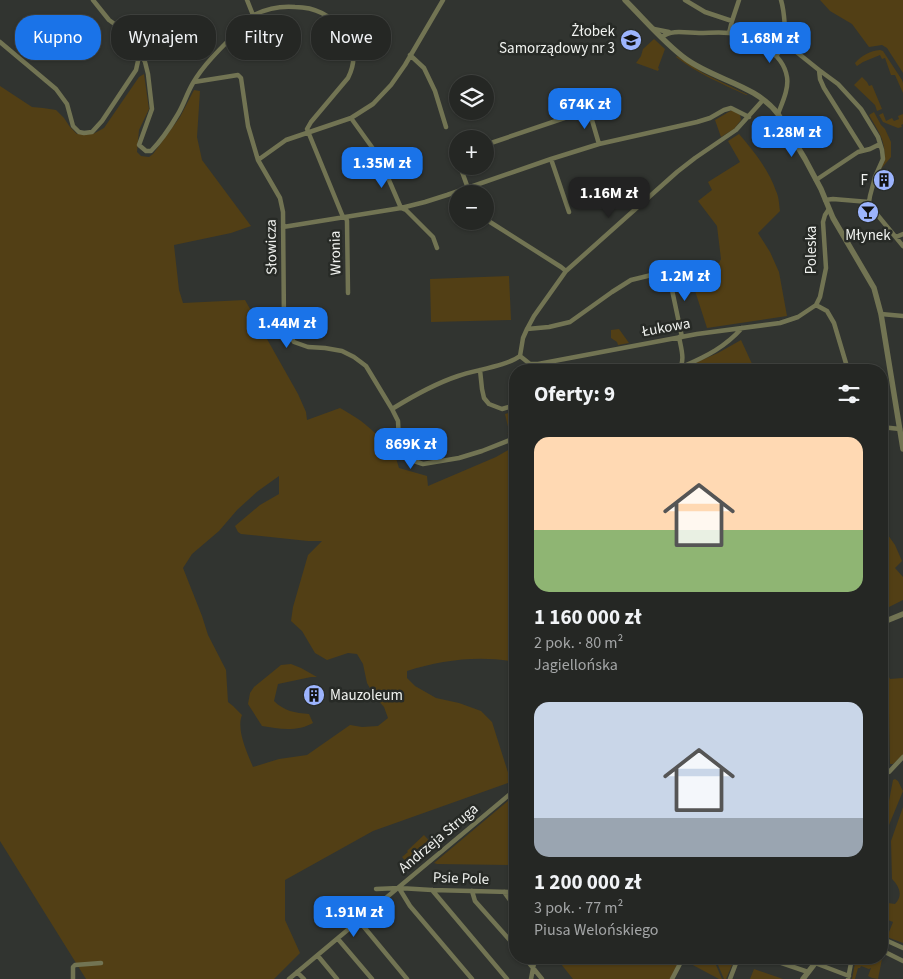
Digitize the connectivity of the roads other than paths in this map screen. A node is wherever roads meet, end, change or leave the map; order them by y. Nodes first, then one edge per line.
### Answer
1 (93, 0) edge
2 (247, 0) edge
3 (443, 0) edge
4 (625, 0) edge
5 (686, 0) edge
6 (738, 0) edge
7 (782, 0) edge
8 (252, 15) joint
9 (111, 21) edge
10 (732, 21) junction
11 (654, 29) junction
12 (671, 32) junction
13 (729, 33) junction
14 (662, 37) junction
15 (0, 42) edge
16 (784, 42) junction
17 (226, 43) edge
18 (410, 55) junction
19 (776, 56) junction
20 (138, 60) edge
21 (144, 60) edge
22 (819, 70) junction
23 (194, 82) junction
24 (763, 100) junction
25 (606, 104) dead end
26 (588, 110) junction
27 (778, 114) junction
28 (749, 117) junction
29 (351, 118) junction
30 (446, 127) dead end
31 (308, 131) junction
32 (494, 142) edge
33 (600, 144) junction
34 (880, 144) junction
35 (863, 150) junction
36 (551, 159) junction
37 (258, 160) junction
38 (816, 180) junction
39 (477, 185) edge
40 (449, 194) edge
41 (825, 200) junction
42 (870, 202) junction
43 (401, 208) junction
44 (829, 209) junction
45 (569, 212) dead end
46 (343, 216) junction
47 (494, 225) edge
48 (283, 227) junction
49 (903, 234) edge
50 (896, 236) junction
51 (903, 246) edge
52 (437, 248) dead end
53 (566, 271) junction
54 (348, 293) dead end
55 (816, 305) junction
56 (881, 314) junction
57 (903, 316) edge
58 (743, 327) junction
59 (527, 329) junction
60 (681, 337) junction
61 (520, 356) junction
62 (682, 364) edge
63 (688, 364) edge
64 (846, 364) edge
65 (480, 370) junction
66 (509, 407) edge
67 (392, 409) junction
68 (888, 428) edge
69 (900, 429) junction
70 (509, 440) edge
71 (903, 449) edge
72 (903, 614) edge
73 (888, 620) edge
74 (903, 757) edge
75 (888, 772) edge
76 (509, 795) edge
77 (399, 888) junction
78 (376, 889) dead end
79 (432, 890) junction
80 (472, 891) junction
81 (504, 892) junction
82 (509, 892) edge
83 (509, 899) edge
84 (359, 921) junction
85 (338, 939) junction
86 (509, 939) edge
87 (888, 941) edge
88 (903, 948) edge
89 (888, 954) edge
90 (318, 956) junction
91 (903, 961) edge
92 (101, 963) dead end
93 (680, 964) edge
94 (736, 964) edge
95 (785, 964) edge
96 (815, 964) joint
97 (851, 964) edge
98 (533, 966) joint
99 (297, 972) junction
100 (808, 972) junction
101 (849, 977) edge
102 (73, 979) edge
103 (289, 979) edge
104 (304, 979) edge
105 (337, 979) edge
106 (372, 979) edge
107 (407, 979) edge
108 (472, 979) edge
109 (506, 979) edge
110 (532, 979) edge
111 (542, 979) edge
112 (672, 979) edge
113 (730, 979) edge
114 (802, 979) edge

1 - 9 street
2 - 8 street
3 - 18 street
4 - 11 street
5 - 10 street
6 - 10 street
7 - 16 street
8 - 31 street
10 - 13 street
11 - 12 street
11 - 14 street
12 - 13 street
12 - 14 street
13 - 19 street
14 - 24 street
15 - 20 street
16 - 19 street
16 - 22 street
17 - 23 street
18 - 29 street
18 - 30 street
19 - 27 street
21 - 23 street
22 - 34 street
22 - 35 street
23 - 37 street, Słowicza
24 - 27 street
24 - 28 street
25 - 26 street
26 - 32 street
26 - 33 street
27 - 38 street
28 - 33 street
28 - 53 street
29 - 31 street
29 - 43 street
31 - 37 street
31 - 46 street, Wronia
33 - 36 street
34 - 35 street
34 - 42 street
35 - 38 street
36 - 39 street
36 - 45 street
37 - 48 street, Słowicza
38 - 41 street
40 - 43 street
41 - 42 street
41 - 44 street
42 - 50 street
43 - 46 street
43 - 52 street
44 - 55 street, Poleska
44 - 56 street
46 - 48 street
46 - 54 street, Wronia
47 - 53 street
48 - 67 street, Słowicza
49 - 50 street
50 - 51 street
53 - 59 street
55 - 58 street, Łukowa
55 - 64 street
56 - 57 street
56 - 69 street
58 - 60 street, Łukowa
58 - 63 street
59 - 60 street
59 - 61 street
60 - 61 street, Łukowa
60 - 62 street
61 - 65 street
65 - 66 street
65 - 67 street
67 - 70 street, Słowicza
68 - 69 street
69 - 71 street
72 - 73 street
74 - 75 street
76 - 77 street, Andrzeja Struga
77 - 78 street, Psie Pole
77 - 79 street, Psie Pole
77 - 84 street, Andrzeja Struga
77 - 108 street
79 - 80 street, Psie Pole
79 - 109 street
80 - 81 street, Psie Pole
80 - 86 street
81 - 82 street, Psie Pole
81 - 83 street
84 - 85 street, Andrzeja Struga
84 - 107 street
85 - 90 street, Andrzeja Struga
85 - 106 street
87 - 88 street
89 - 91 street
90 - 99 street, Andrzeja Struga
90 - 105 street
92 - 102 street
93 - 112 street
94 - 113 street
95 - 100 street
96 - 100 street
96 - 101 street
97 - 101 street
98 - 110 street
98 - 111 street
99 - 103 street, Andrzeja Struga
99 - 104 street
100 - 114 street

